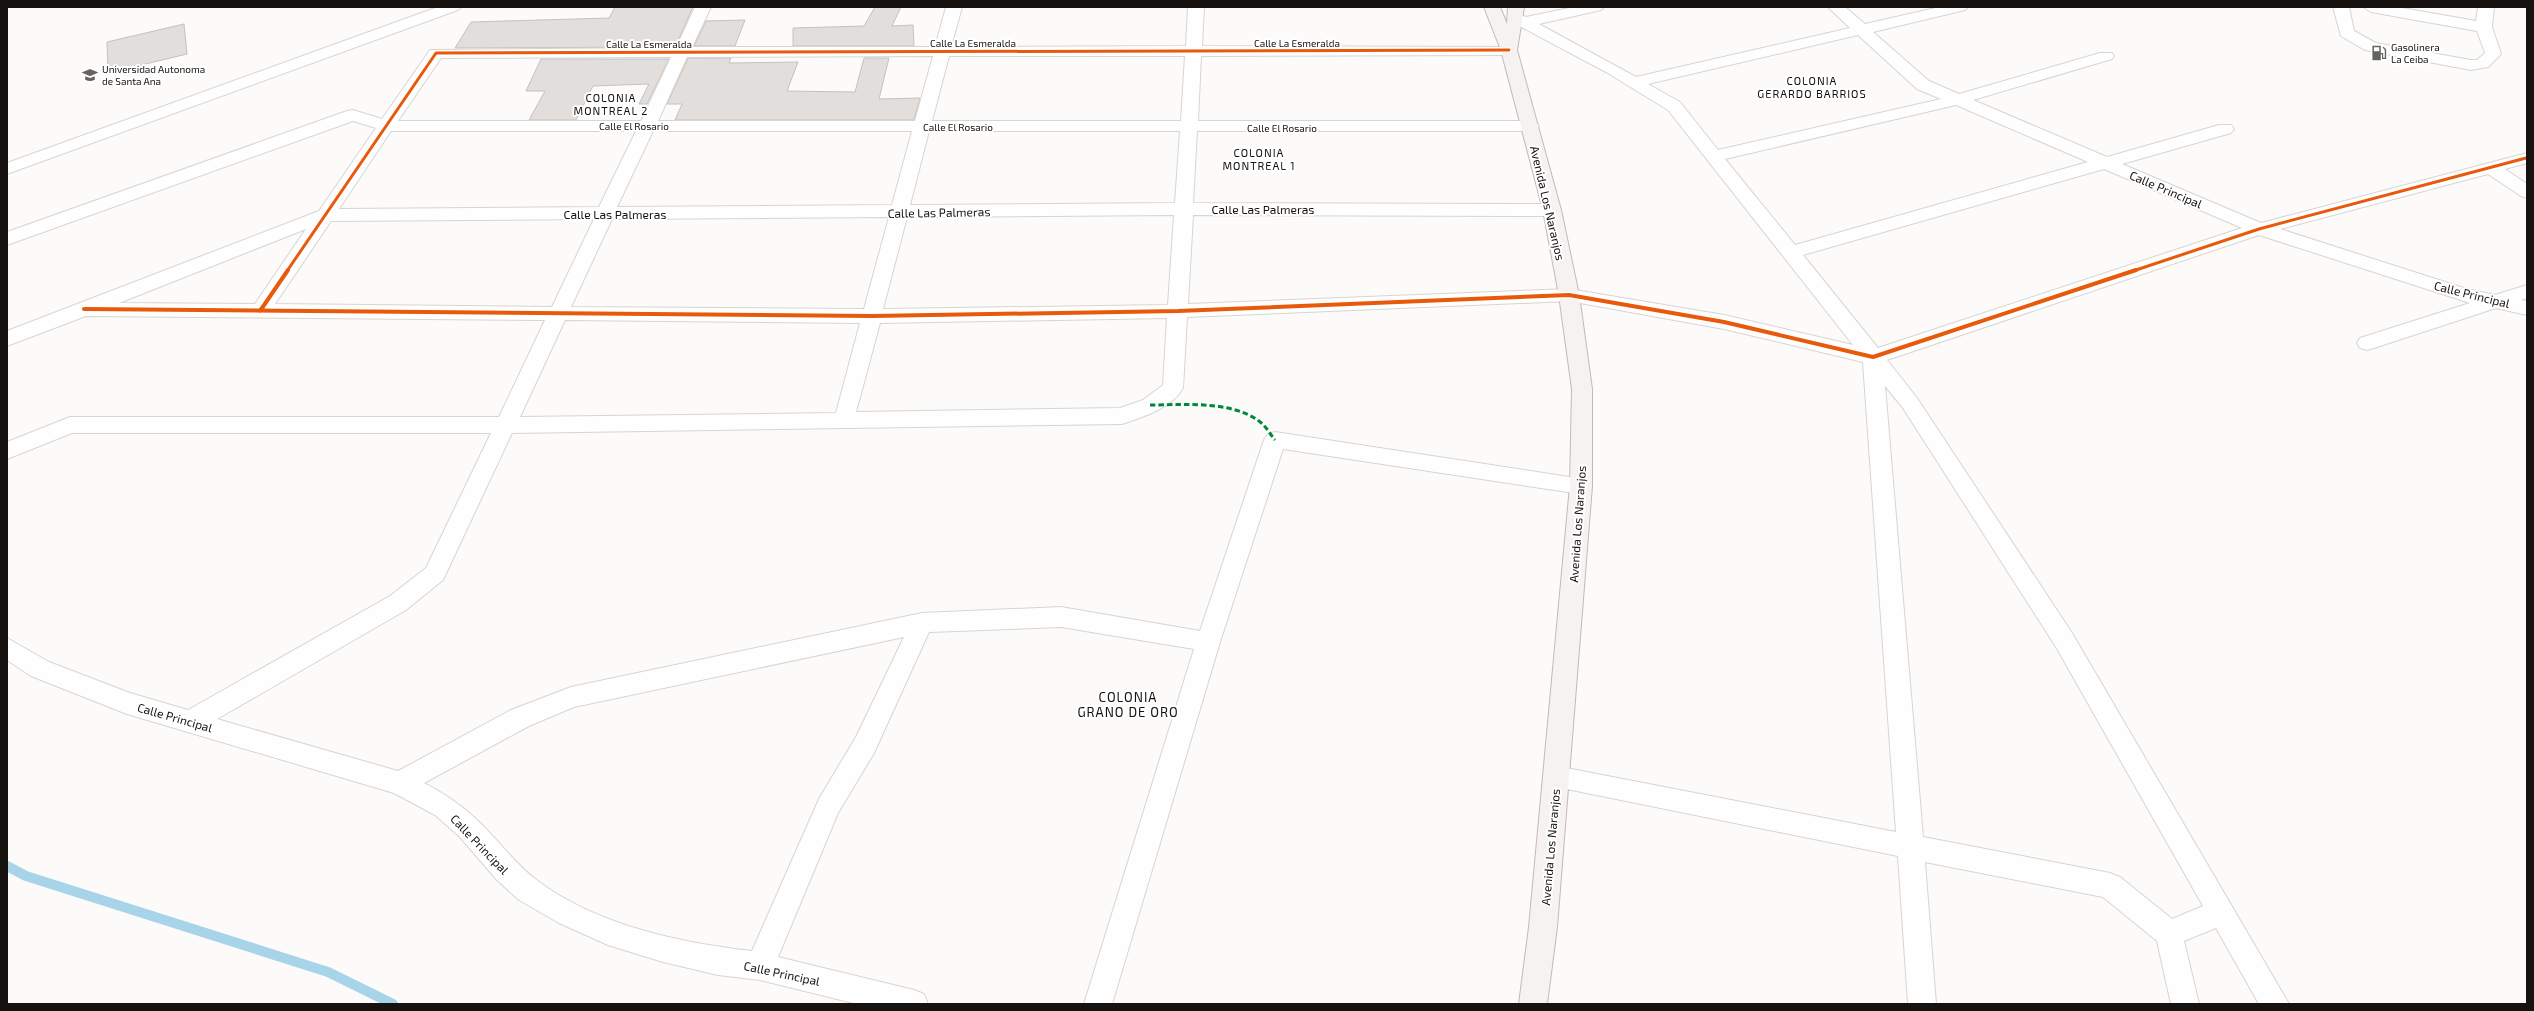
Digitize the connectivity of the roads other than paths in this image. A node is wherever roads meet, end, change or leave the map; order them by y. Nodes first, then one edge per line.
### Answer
1 (453, 7) edge
2 (703, 7) edge
3 (954, 7) edge
4 (1196, 7) edge
5 (1492, 7) edge
6 (1596, 7) edge
7 (1836, 7) edge
8 (1960, 7) edge
9 (2340, 7) edge
10 (2372, 7) edge
11 (2486, 7) edge
12 (1520, 16) edge
13 (2484, 27) junction
14 (1860, 29) junction
15 (1509, 50) junction
16 (942, 51) junction
17 (681, 52) junction
18 (1194, 52) junction
19 (2106, 56) dead end
20 (1634, 82) junction
21 (1958, 100) junction
22 (386, 126) junction
23 (646, 126) junction
24 (922, 126) junction
25 (1530, 126) junction
26 (1189, 128) junction
27 (2225, 129) dead end
28 (1714, 156) junction
29 (2526, 158) edge
30 (2106, 163) junction
31 (2490, 168) junction
32 (7, 169) edge
33 (2527, 192) edge
34 (1184, 209) junction
35 (1552, 210) junction
36 (899, 213) junction
37 (604, 214) junction
38 (326, 215) junction
39 (2259, 229) junction
40 (7, 239) edge
41 (1790, 253) junction
42 (2527, 291) edge
43 (1569, 295) junction
44 (2495, 301) junction
45 (2527, 308) edge
46 (84, 309) junction
47 (260, 311) junction
48 (1178, 311) junction
49 (558, 313) junction
50 (872, 316) junction
51 (7, 340) edge
52 (2367, 343) dead end
53 (1873, 357) junction
54 (844, 420) junction
55 (504, 425) junction
56 (7, 451) edge
57 (1582, 486) junction
58 (922, 623) junction
59 (1208, 642) junction
60 (8, 651) edge
61 (191, 721) junction
62 (1556, 777) junction
63 (400, 783) junction
64 (1910, 847) junction
65 (2221, 912) junction
66 (2169, 934) junction
67 (760, 966) junction
68 (914, 1004) edge
69 (1098, 1004) edge
70 (1533, 1004) edge
71 (1922, 1004) edge
72 (2185, 1004) edge
73 (2275, 1004) edge

1 - 32 street
2 - 17 street
3 - 16 street
4 - 18 street
5 - 15 main road, Avenida Los Naranjos
6 - 12 street
7 - 14 street, Calle Principal
8 - 14 street
9 - 13 street
10 - 13 street
11 - 13 street
12 - 15 main road, Avenida Los Naranjos
12 - 20 street
14 - 20 street
14 - 21 street, Calle Principal
15 - 18 street, Calle La Esmeralda
15 - 25 main road, Avenida Los Naranjos
16 - 17 street, Calle La Esmeralda
16 - 18 street, Calle La Esmeralda
16 - 24 street
17 - 22 street, Calle La Esmeralda
17 - 23 street
18 - 26 street
19 - 21 street
20 - 28 street
21 - 28 street
21 - 30 street, Calle Principal
22 - 23 street, Calle El Rosario
22 - 38 street
22 - 40 street, Calle El Rosario
23 - 24 street, Calle El Rosario
23 - 37 street
24 - 26 street, Calle El Rosario
24 - 36 street
25 - 26 street, Calle El Rosario
25 - 35 main road, Avenida Los Naranjos
26 - 34 street
27 - 30 street
28 - 41 street
29 - 31 street
30 - 39 street, Calle Principal
30 - 41 street
31 - 33 street
31 - 39 street
34 - 35 street, Calle Las Palmeras
34 - 36 street, Calle Las Palmeras
34 - 48 street
35 - 43 main road, Avenida Los Naranjos
36 - 37 street, Calle Las Palmeras
36 - 50 street
37 - 38 street, Calle Las Palmeras
37 - 49 street
38 - 46 street
38 - 47 street
39 - 44 street, Calle Principal
39 - 53 street
41 - 53 street
42 - 44 street
43 - 48 street
43 - 53 street
43 - 57 main road, Avenida Los Naranjos
44 - 45 street, Calle Principal
44 - 52 street
46 - 47 street
46 - 51 street
47 - 49 street
48 - 50 street
48 - 54 street
49 - 50 street
49 - 55 street
50 - 54 street
53 - 64 street
53 - 65 street
54 - 55 street
55 - 56 street
55 - 61 street
57 - 59 street
57 - 62 main road, Avenida Los Naranjos
58 - 59 street
58 - 63 street
58 - 67 street
59 - 69 street
60 - 61 street, Calle Principal
61 - 63 street, Calle Principal
62 - 64 street
62 - 70 main road, Avenida Los Naranjos
63 - 67 street, Calle Principal
64 - 66 street
64 - 71 street
65 - 66 street
65 - 73 street
66 - 72 street
67 - 68 street, Calle Principal

